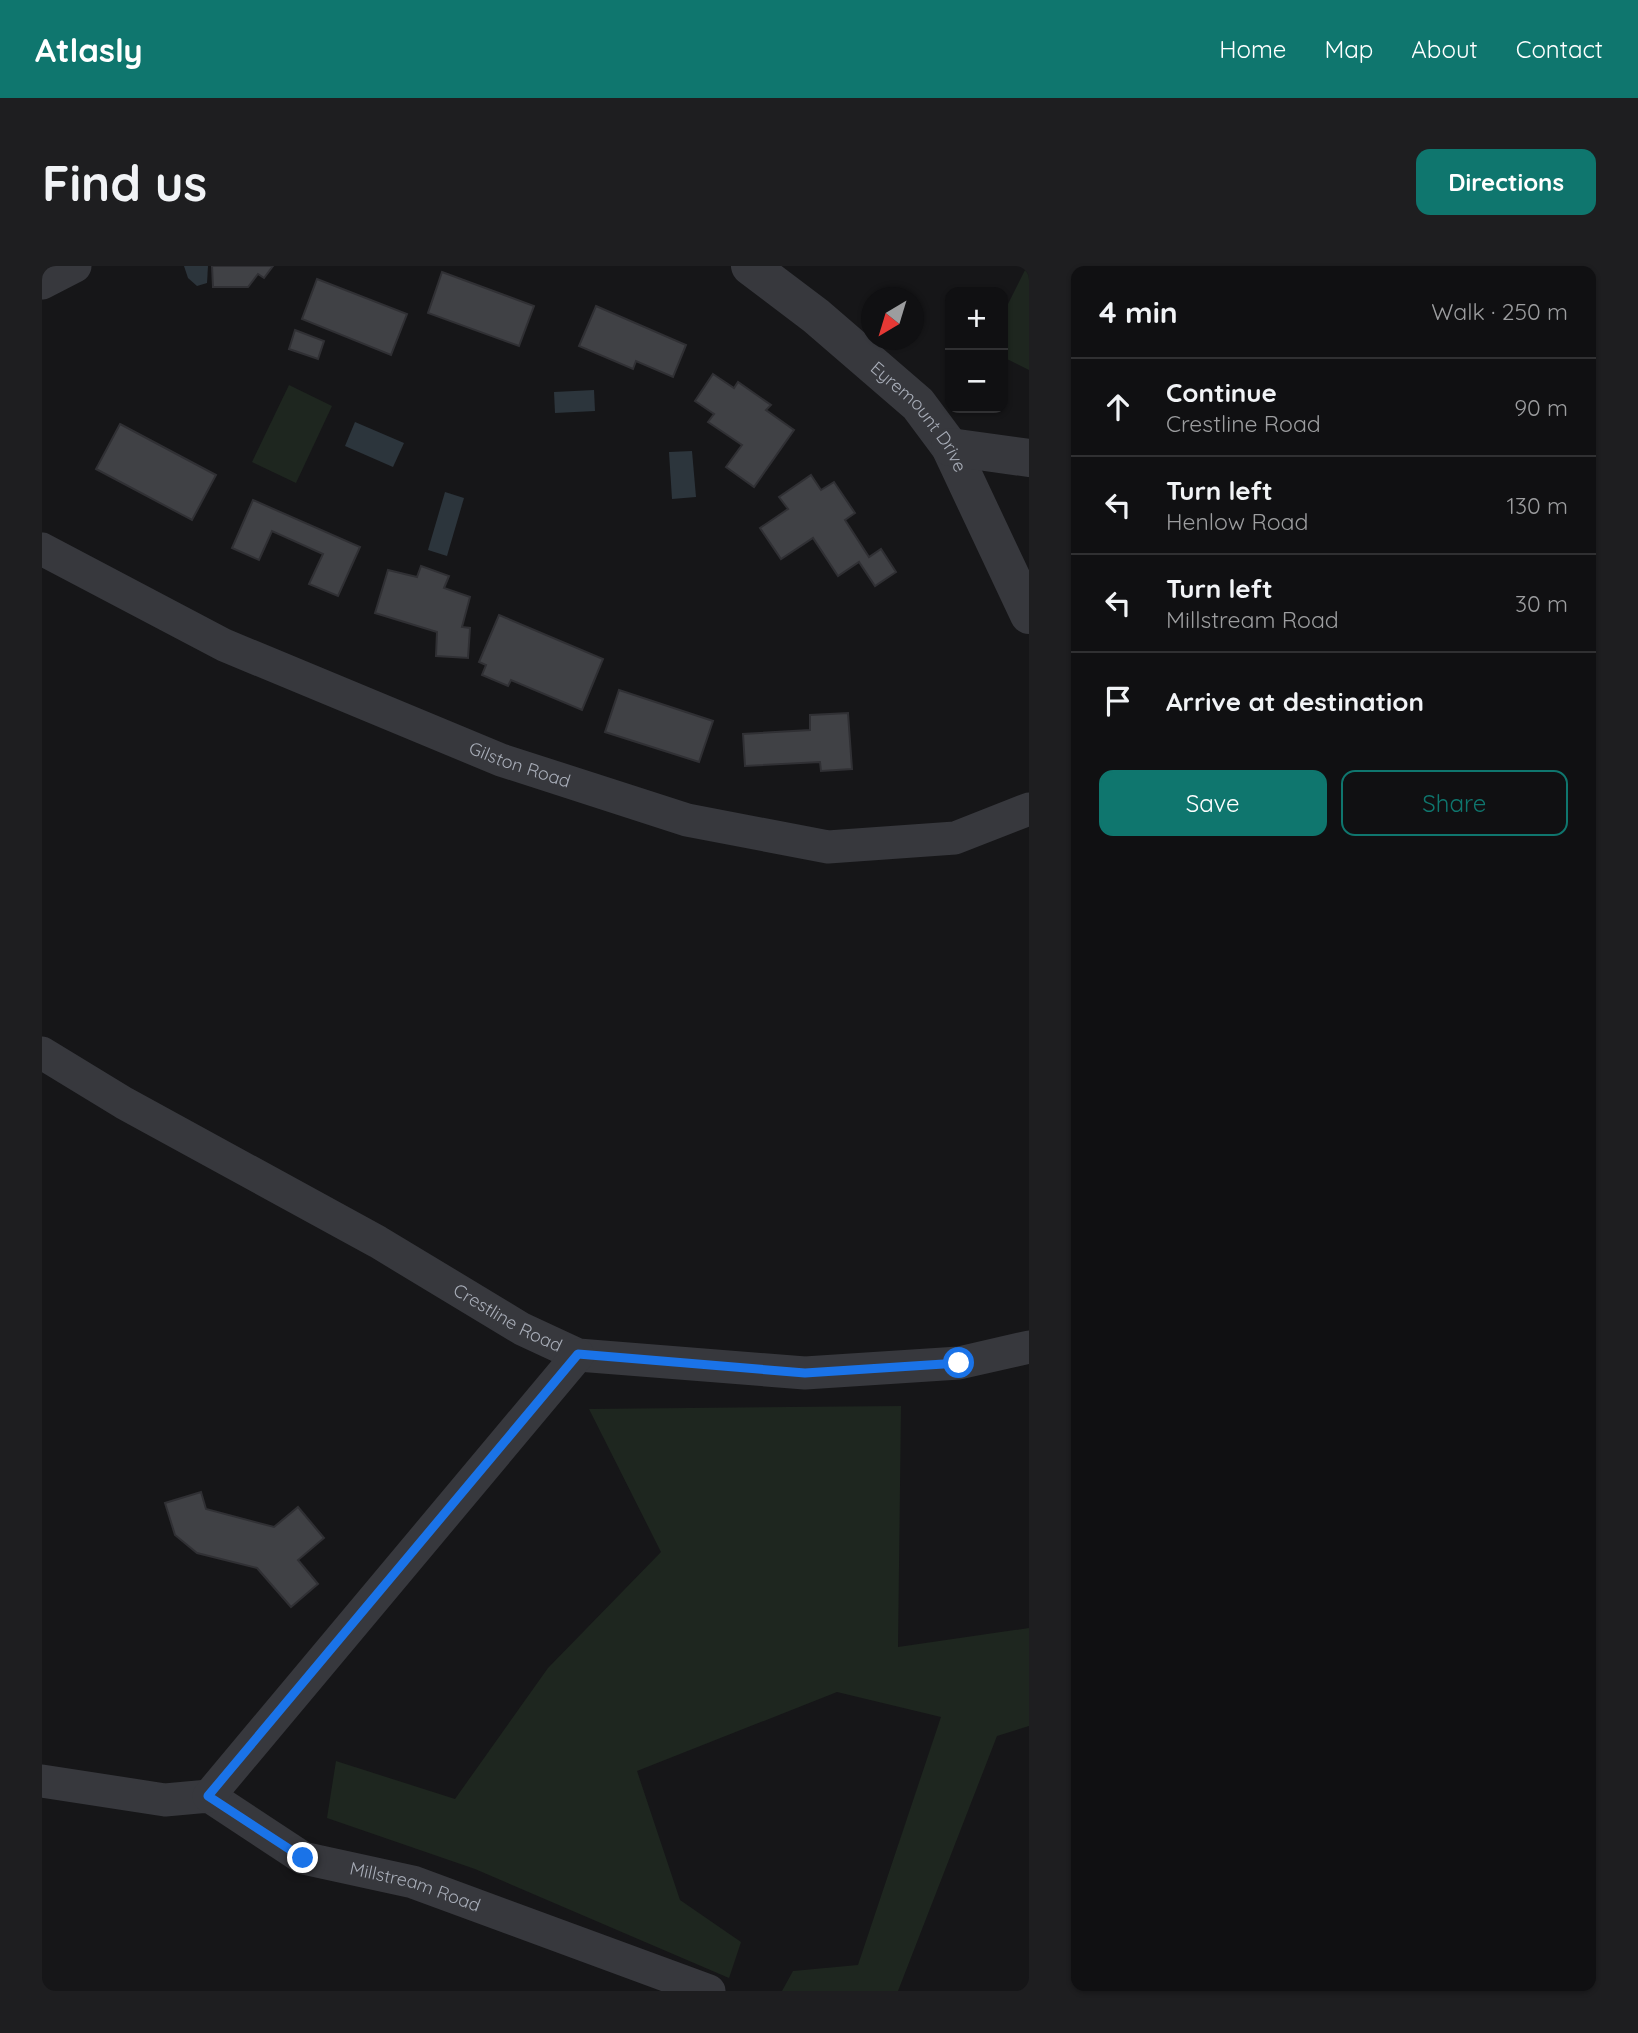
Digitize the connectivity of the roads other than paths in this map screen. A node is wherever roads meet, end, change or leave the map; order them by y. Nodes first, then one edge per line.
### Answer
1 (75, 266) edge
2 (750, 266) edge
3 (42, 283) edge
4 (950, 447) junction
5 (1029, 458) edge
6 (42, 549) edge
7 (1029, 615) edge
8 (1029, 809) edge
9 (42, 1053) edge
10 (1029, 1347) edge
11 (578, 1354) junction
12 (42, 1781) edge
13 (208, 1796) junction
14 (709, 1991) edge

1 - 3 street
2 - 4 street, Eyremount Drive
4 - 5 street
4 - 7 street, Eyremount Drive
6 - 8 street, Gilston Road
9 - 11 street, Crestline Road
10 - 11 street, Crestline Road
11 - 13 street
12 - 13 street
13 - 14 street, Millstream Road

